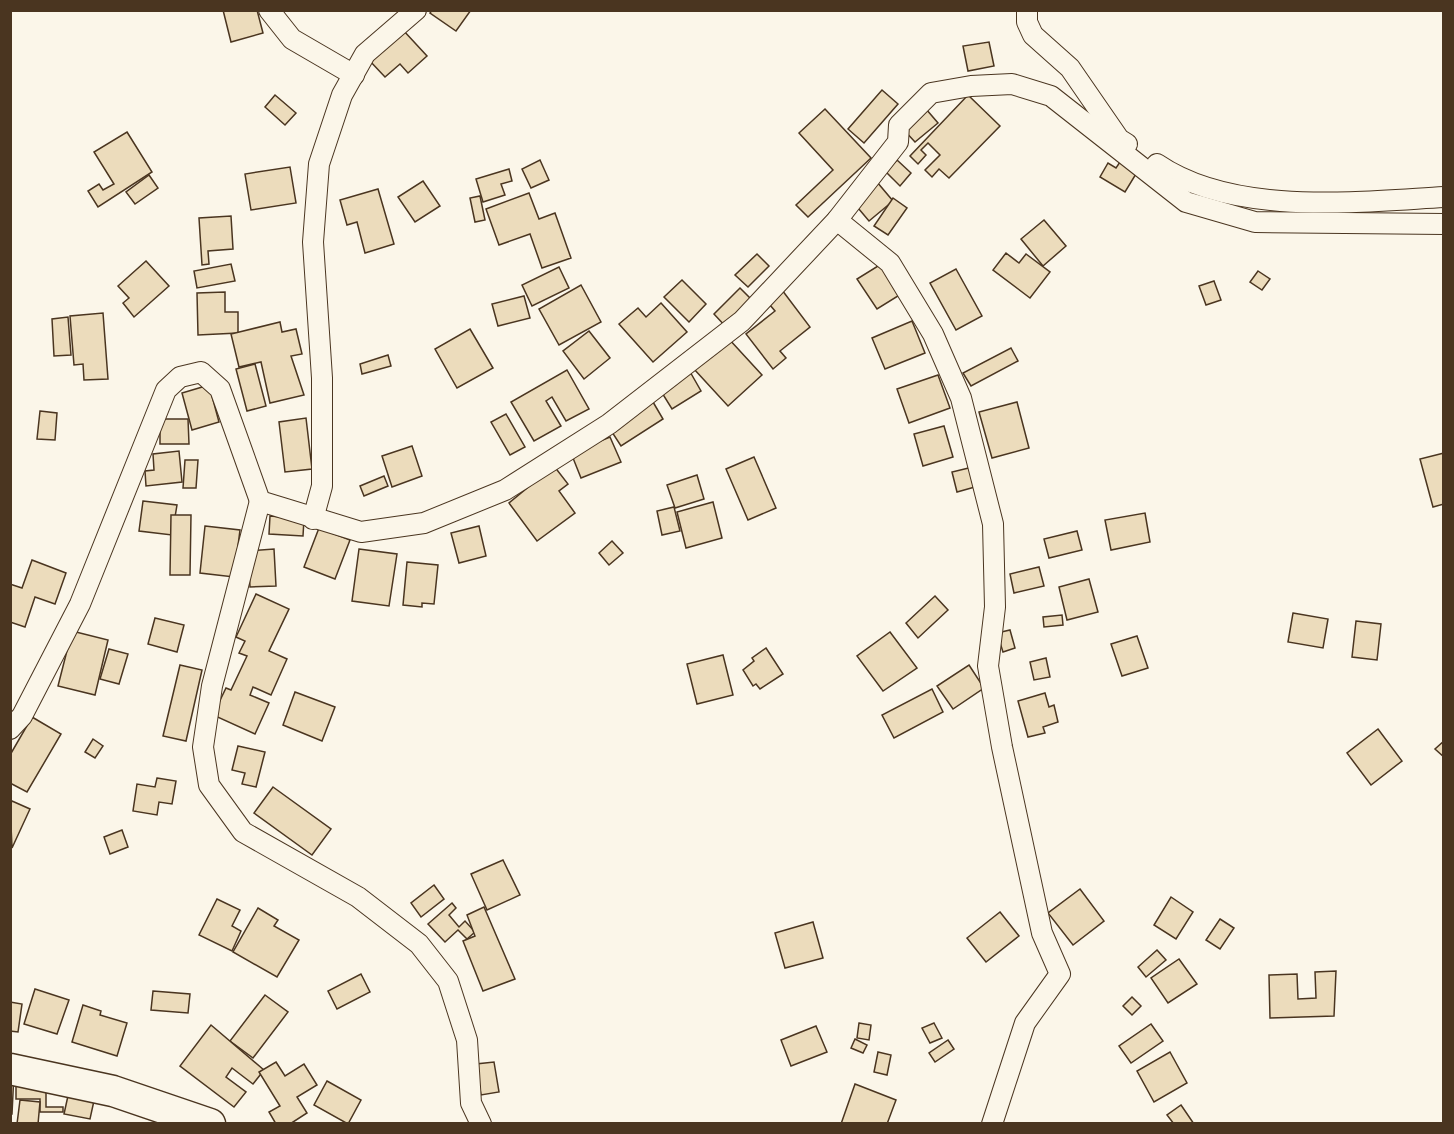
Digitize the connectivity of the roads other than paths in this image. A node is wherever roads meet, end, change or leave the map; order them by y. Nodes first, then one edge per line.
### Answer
1 (269, 10) edge
2 (416, 10) edge
3 (1027, 10) edge
4 (354, 75) junction
5 (1443, 197) edge
6 (837, 220) junction
7 (1443, 224) edge
8 (260, 501) junction
9 (313, 519) junction
10 (10, 729) edge
11 (10, 1069) edge
12 (210, 1124) edge
13 (481, 1124) edge
14 (992, 1124) edge

1 - 4 street
2 - 4 street
3 - 5 street
4 - 9 street
6 - 7 street
6 - 9 street
6 - 14 street
8 - 9 street
8 - 10 street
8 - 13 street
11 - 12 main road

